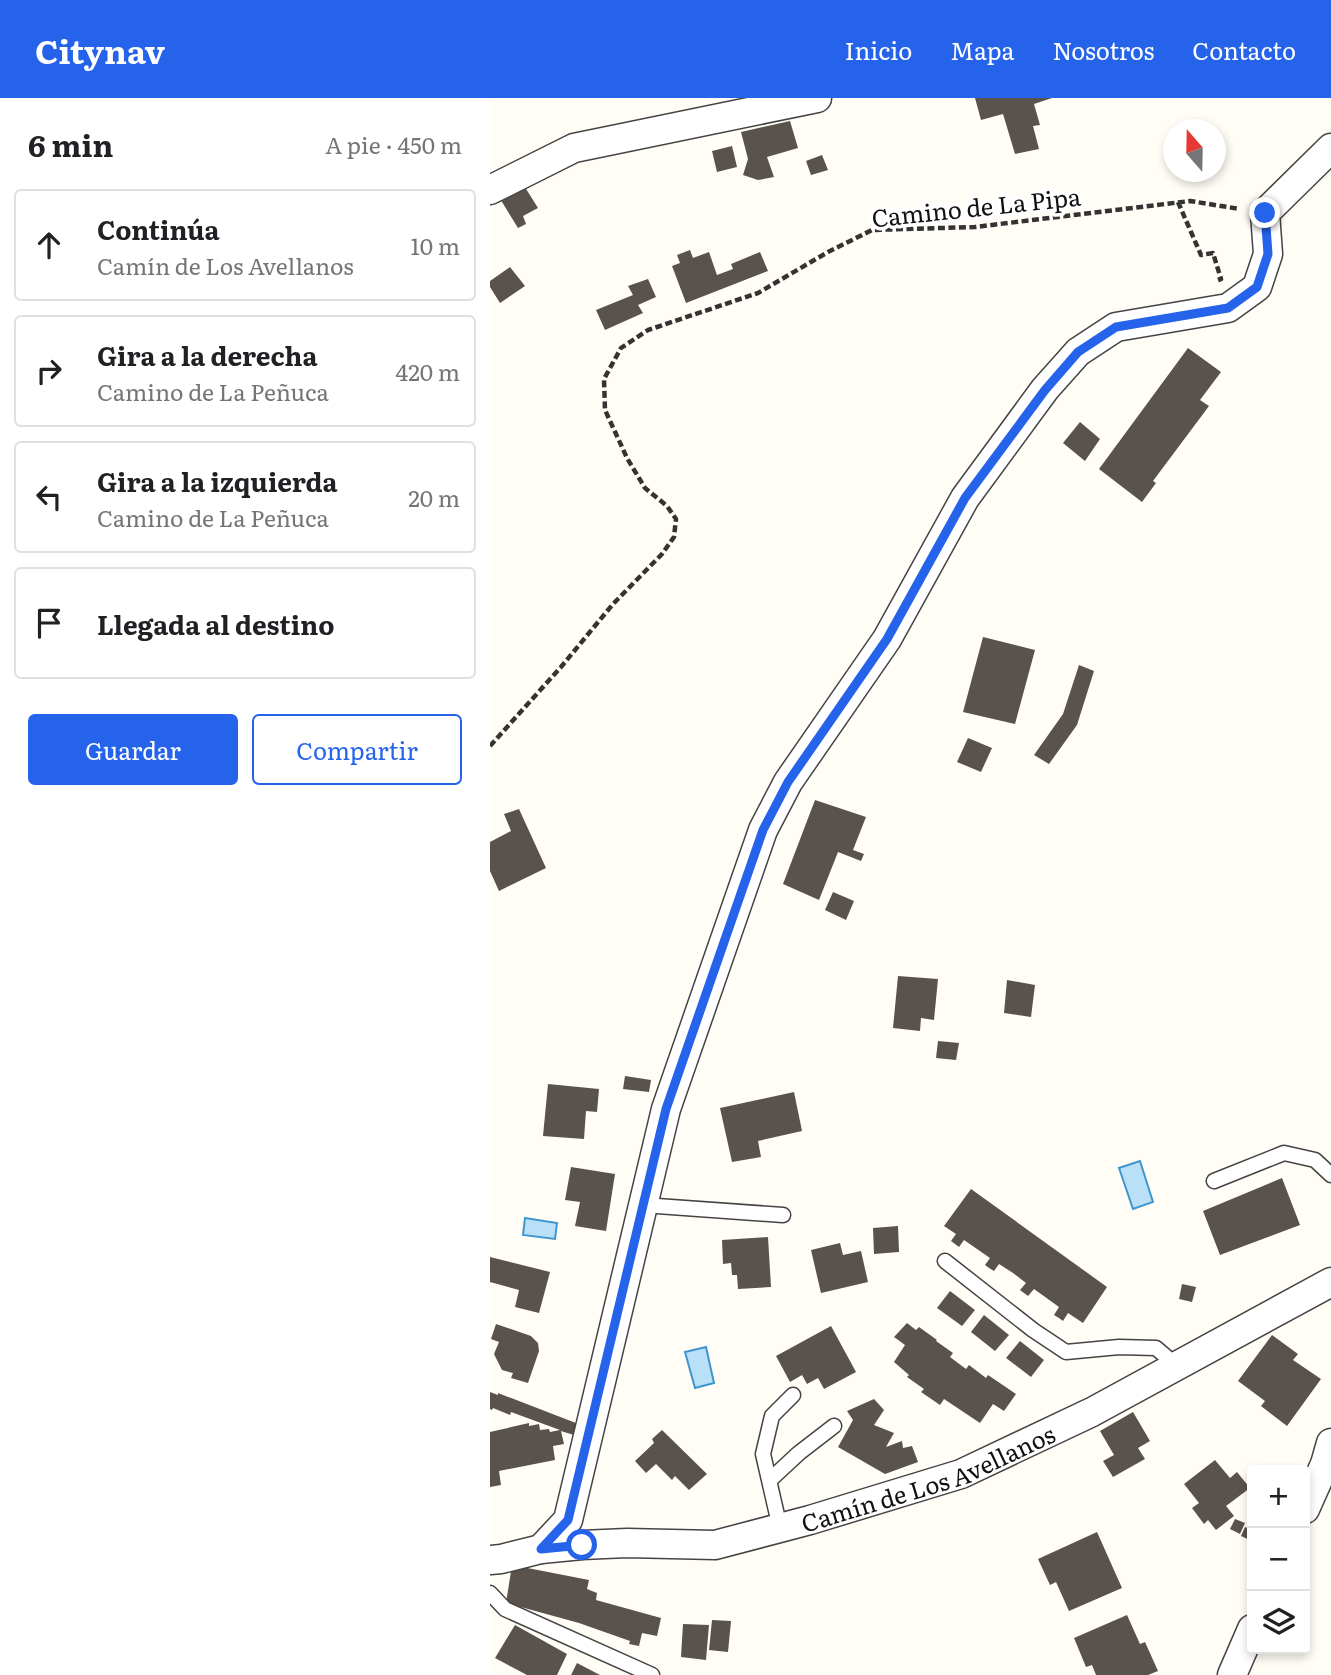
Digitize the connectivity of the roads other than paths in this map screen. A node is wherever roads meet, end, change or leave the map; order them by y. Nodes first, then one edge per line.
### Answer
1 (817, 98) edge
2 (1331, 148) edge
3 (490, 190) edge
4 (1331, 1175) edge
5 (1214, 1181) dead end
6 (643, 1205) junction
7 (783, 1215) dead end
8 (945, 1261) dead end
9 (1331, 1282) edge
10 (1177, 1366) junction
11 (793, 1395) dead end
12 (834, 1426) dead end
13 (1331, 1443) edge
14 (771, 1479) junction
15 (1310, 1498) edge
16 (780, 1528) junction
17 (541, 1549) junction
18 (490, 1560) edge
19 (490, 1593) edge
20 (1247, 1640) edge
21 (652, 1675) edge
22 (1232, 1675) edge

1 - 3 street
2 - 6 street
4 - 5 lane
6 - 7 lane
6 - 17 street
8 - 10 lane
9 - 10 street, Camín de Los Avellanos
10 - 16 street, Camín de Los Avellanos
11 - 14 lane
12 - 14 lane
13 - 15 street
14 - 16 lane
16 - 17 street, Camín de Los Avellanos
17 - 18 street, Camín de Los Avellanos
19 - 21 lane
20 - 22 street

